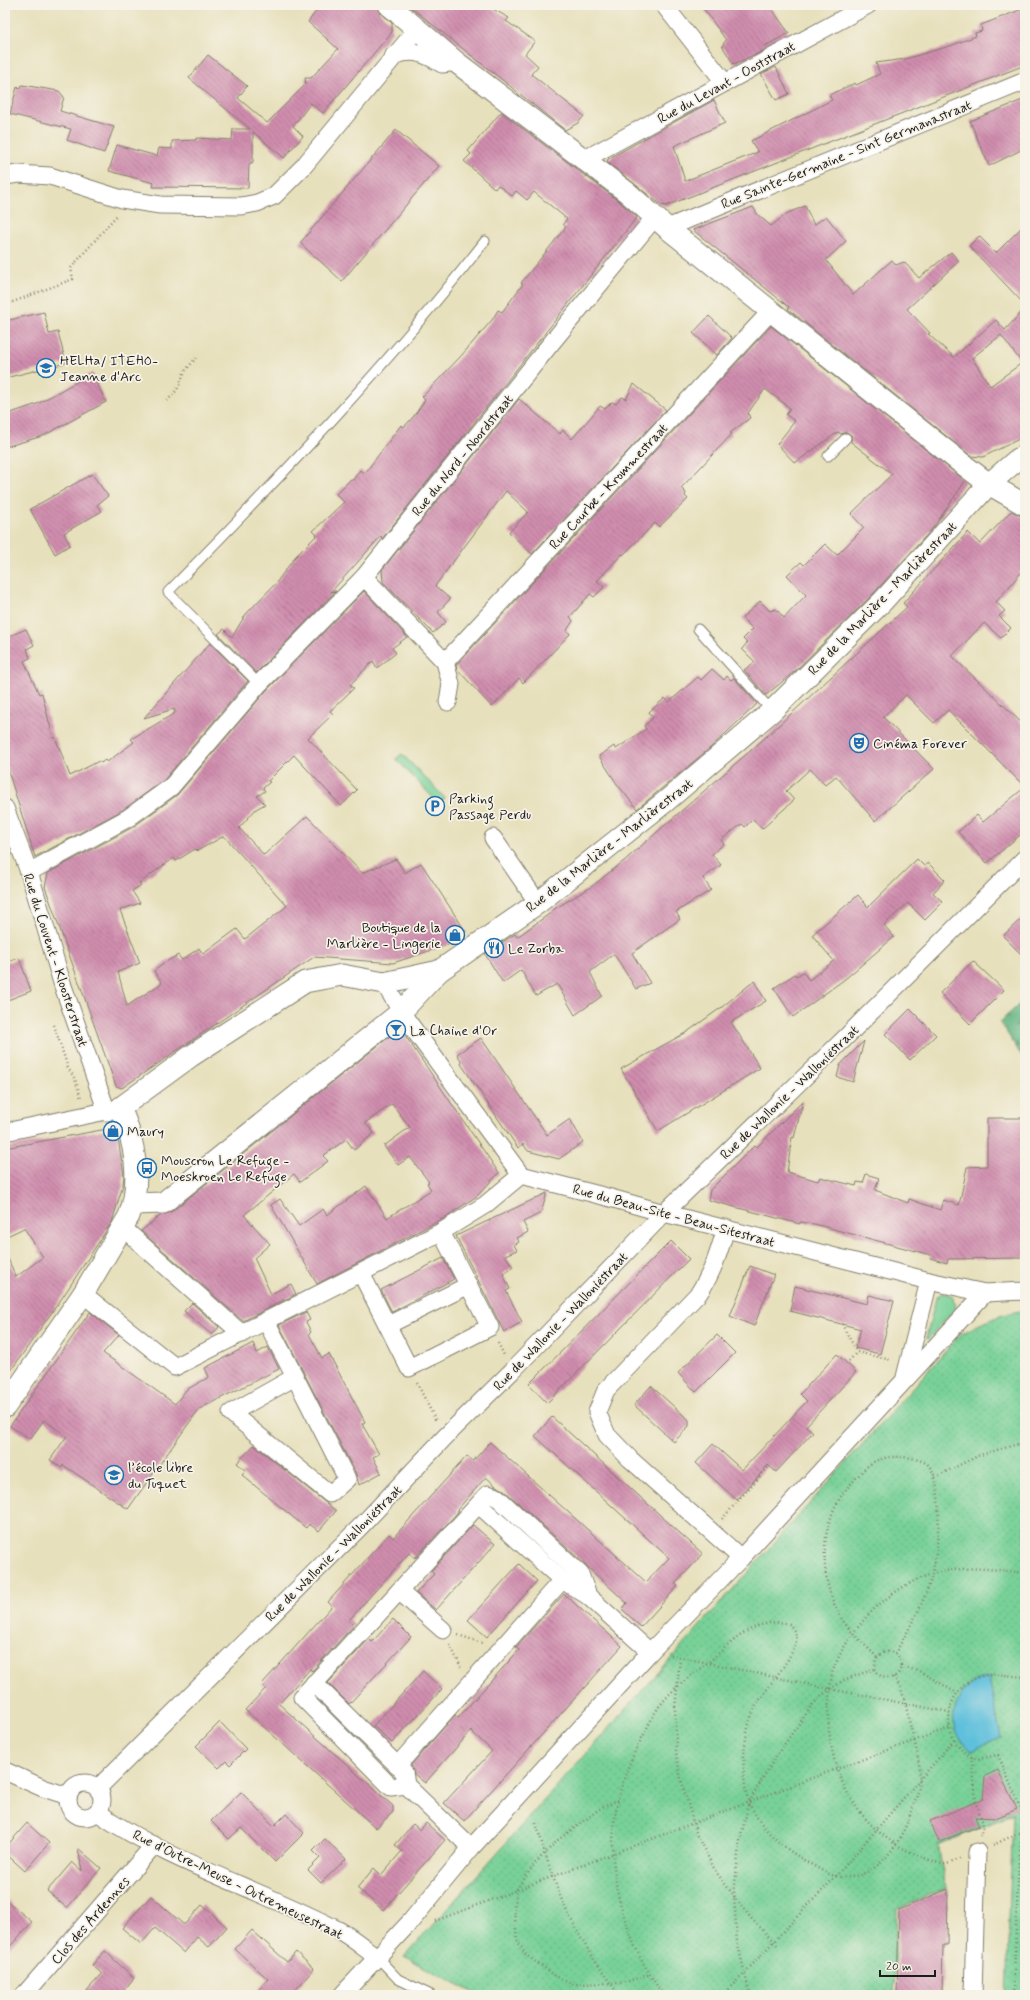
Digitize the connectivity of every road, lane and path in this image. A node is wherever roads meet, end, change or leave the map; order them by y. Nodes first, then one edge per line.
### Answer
1 (389, 5) edge
2 (664, 5) edge
3 (868, 5) edge
4 (417, 29) junction
5 (394, 56) junction
6 (456, 62) junction
7 (1025, 81) edge
8 (725, 83) junction
9 (585, 159) junction
10 (5, 176) edge
11 (122, 199) junction
12 (661, 222) junction
13 (485, 241) dead end
14 (5, 305) edge
15 (772, 310) junction
16 (196, 358) dead end
17 (167, 401) dead end
18 (846, 438) dead end
19 (828, 456) dead end
20 (1025, 456) edge
21 (989, 484) junction
22 (1025, 505) edge
23 (364, 577) junction
24 (698, 629) dead end
25 (445, 662) junction
26 (259, 684) junction
27 (448, 702) dead end
28 (772, 711) junction
29 (5, 808) edge
30 (493, 838) dead end
31 (1025, 858) edge
32 (29, 872) junction
33 (538, 903) junction
34 (440, 971) junction
35 (384, 983) junction
36 (401, 1012) junction
37 (54, 1025) dead end
38 (113, 1110) junction
39 (87, 1116) junction
40 (5, 1132) edge
41 (521, 1175) junction
42 (134, 1204) junction
43 (664, 1213) junction
44 (123, 1228) junction
45 (726, 1228) junction
46 (441, 1232) junction
47 (361, 1273) junction
48 (929, 1281) junction
49 (469, 1285) junction
50 (1025, 1291) edge
51 (985, 1293) junction
52 (83, 1294) junction
53 (266, 1321) junction
54 (842, 1324) dead end
55 (388, 1325) junction
56 (490, 1327) junction
57 (242, 1334) junction
58 (857, 1352) junction
59 (849, 1361) dead end
60 (909, 1365) junction
61 (409, 1368) junction
62 (512, 1371) junction
63 (295, 1377) junction
64 (904, 1381) junction
65 (5, 1407) edge
66 (445, 1437) junction
67 (1025, 1442) edge
68 (768, 1467) dead end
69 (935, 1477) junction
70 (479, 1504) junction
71 (711, 1533) junction
72 (741, 1558) junction
73 (1025, 1573) edge
74 (932, 1574) junction
75 (562, 1580) junction
76 (399, 1591) junction
77 (588, 1596) junction
78 (443, 1630) junction
79 (854, 1634) junction
80 (654, 1648) junction
81 (501, 1649) junction
82 (895, 1654) junction
83 (877, 1657) junction
84 (680, 1658) junction
85 (707, 1664) junction
86 (900, 1666) junction
87 (875, 1669) junction
88 (894, 1676) junction
89 (1025, 1677) edge
90 (774, 1678) junction
91 (314, 1683) junction
92 (470, 1684) junction
93 (676, 1688) junction
94 (830, 1689) junction
95 (956, 1693) junction
96 (905, 1703) junction
97 (949, 1712) junction
98 (949, 1728) junction
99 (954, 1740) junction
100 (914, 1741) junction
101 (972, 1757) junction
102 (397, 1766) junction
103 (836, 1769) junction
104 (5, 1771) edge
105 (920, 1779) junction
106 (406, 1785) junction
107 (98, 1788) junction
108 (68, 1796) junction
109 (618, 1800) junction
110 (749, 1802) junction
111 (97, 1812) junction
112 (694, 1822) junction
113 (536, 1823) dead end
114 (876, 1831) junction
115 (1024, 1831) edge
116 (154, 1845) junction
117 (896, 1845) junction
118 (470, 1848) junction
119 (545, 1852) junction
120 (977, 1852) junction
121 (612, 1853) junction
122 (1019, 1863) junction
123 (945, 1864) dead end
124 (1025, 1869) edge
125 (553, 1876) junction
126 (836, 1876) junction
127 (518, 1889) junction
128 (734, 1895) junction
129 (411, 1921) junction
130 (773, 1942) junction
131 (779, 1947) dead end
132 (378, 1958) junction
133 (651, 1974) junction
134 (744, 1974) junction
135 (611, 1984) junction
136 (24, 1995) edge
137 (342, 1995) edge
138 (431, 1995) edge
139 (619, 1995) edge
140 (663, 1995) edge
141 (722, 1995) edge
142 (750, 1995) edge
143 (973, 1995) edge
144 (1013, 1995) edge

1 - 4 street
2 - 8 street
3 - 8 street, Rue du Levant - Ooststraat
4 - 5 street
4 - 6 street
5 - 6 street
5 - 11 street
6 - 9 street
7 - 12 street, Rue Sainte-Germaine - Sint Germanastraat
8 - 9 street, Rue du Levant - Ooststraat
9 - 12 street
10 - 11 street
11 - 14 path
12 - 15 street
12 - 23 street, Rue du Nord - Noordstraat
13 - 26 lane
15 - 21 street
15 - 25 street, Rue Courbe - Krommestraat
16 - 17 path
18 - 19 lane
20 - 21 street, Rue de la Marlière - Marlièrestraat
21 - 22 street
21 - 28 street, Rue de la Marlière - Marlièrestraat
23 - 25 street
23 - 26 street, Rue du Nord - Noordstraat
24 - 28 lane
25 - 27 street
26 - 32 street, Rue du Nord - Noordstraat
28 - 33 street, Rue de la Marlière - Marlièrestraat
29 - 32 street, Rue du Couvent - Kloosterstraat
30 - 33 street
31 - 43 street, Rue de Wallonie - Walloniëstraat
32 - 38 street, Rue du Couvent - Kloosterstraat
33 - 34 street, Rue de la Marlière - Marlièrestraat
34 - 35 street, Rue de la Marlière - Marlièrestraat
34 - 36 street, Rue de la Marlière - Marlièrestraat
35 - 36 street
35 - 38 street, Rue de la Marlière - Marlièrestraat
36 - 41 street
36 - 42 street, Rue de la Marlière - Marlièrestraat
37 - 39 path
38 - 39 street
38 - 42 street
39 - 40 street
41 - 43 street, Rue du Beau-Site - Beau-Sitestraat
41 - 46 street
42 - 44 street
43 - 45 street, Rue du Beau-Site - Beau-Sitestraat
43 - 62 street, Rue de Wallonie - Walloniëstraat
44 - 52 street
44 - 57 street
45 - 48 street, Rue du Beau-Site - Beau-Sitestraat
45 - 71 street
46 - 47 street
46 - 49 street
47 - 53 street
47 - 55 street
48 - 51 street, Rue du Beau-Site - Beau-Sitestraat
48 - 60 street
49 - 55 street
49 - 56 street
50 - 51 street, Rue du Beau-Site - Beau-Sitestraat
51 - 64 street
52 - 57 street
52 - 65 street
53 - 57 street
53 - 63 street
54 - 58 path
55 - 61 street
56 - 61 street
56 - 62 path
58 - 59 path
58 - 60 path
60 - 64 street
61 - 66 path
62 - 66 street, Rue de Wallonie - Walloniëstraat
63 - 63 street
64 - 72 street
66 - 107 street, Rue de Wallonie - Walloniëstraat
67 - 69 path
68 - 71 path
69 - 74 path
69 - 79 path
70 - 75 street
70 - 76 street
70 - 77 street
71 - 72 street
72 - 80 street
73 - 74 path
74 - 79 path
74 - 82 path
75 - 77 street
75 - 81 street
76 - 78 street
76 - 91 street
77 - 80 street
78 - 81 path
78 - 92 path
79 - 83 path
79 - 94 path
80 - 84 path
80 - 118 street
81 - 92 street
82 - 83 path
82 - 86 path
83 - 87 path
84 - 85 path
84 - 93 path
85 - 90 path
85 - 90 path
85 - 93 path
86 - 88 path
86 - 95 path
87 - 88 path
87 - 94 path
88 - 96 path
89 - 95 path
90 - 94 path
90 - 110 path
91 - 102 street
91 - 106 street
92 - 102 street
93 - 109 path
93 - 112 path
94 - 96 path
94 - 103 path
94 - 110 path
95 - 97 path
96 - 97 path
96 - 100 path
97 - 98 path
98 - 99 path
98 - 100 path
99 - 101 path
99 - 105 path
100 - 103 path
100 - 105 path
101 - 115 path
101 - 120 path
102 - 106 street
103 - 110 path
103 - 114 path
104 - 108 street
105 - 114 path
105 - 117 path
106 - 118 street
107 - 108 street
107 - 111 street
108 - 111 street
109 - 119 path
109 - 121 path
110 - 112 path
110 - 126 path
110 - 128 path
111 - 116 street, Rue d'Outre-Meuse - Outremeusestraat
112 - 121 path
112 - 128 path
113 - 119 path
114 - 117 path
114 - 126 path
115 - 120 path
115 - 122 path
116 - 132 street, Rue d'Outre-Meuse - Outremeusestraat
116 - 136 street, Clos des Ardennes
117 - 123 path
117 - 126 path
118 - 129 street
119 - 125 path
119 - 127 path
120 - 143 street
121 - 125 path
121 - 133 path
122 - 124 path
122 - 144 path
125 - 127 path
125 - 135 path
126 - 130 path
127 - 129 path
127 - 135 path
128 - 130 path
128 - 134 path
129 - 132 street
130 - 131 path
130 - 134 path
132 - 137 street
132 - 138 lane
133 - 135 path
133 - 140 path
134 - 141 path
134 - 142 path
135 - 139 path

